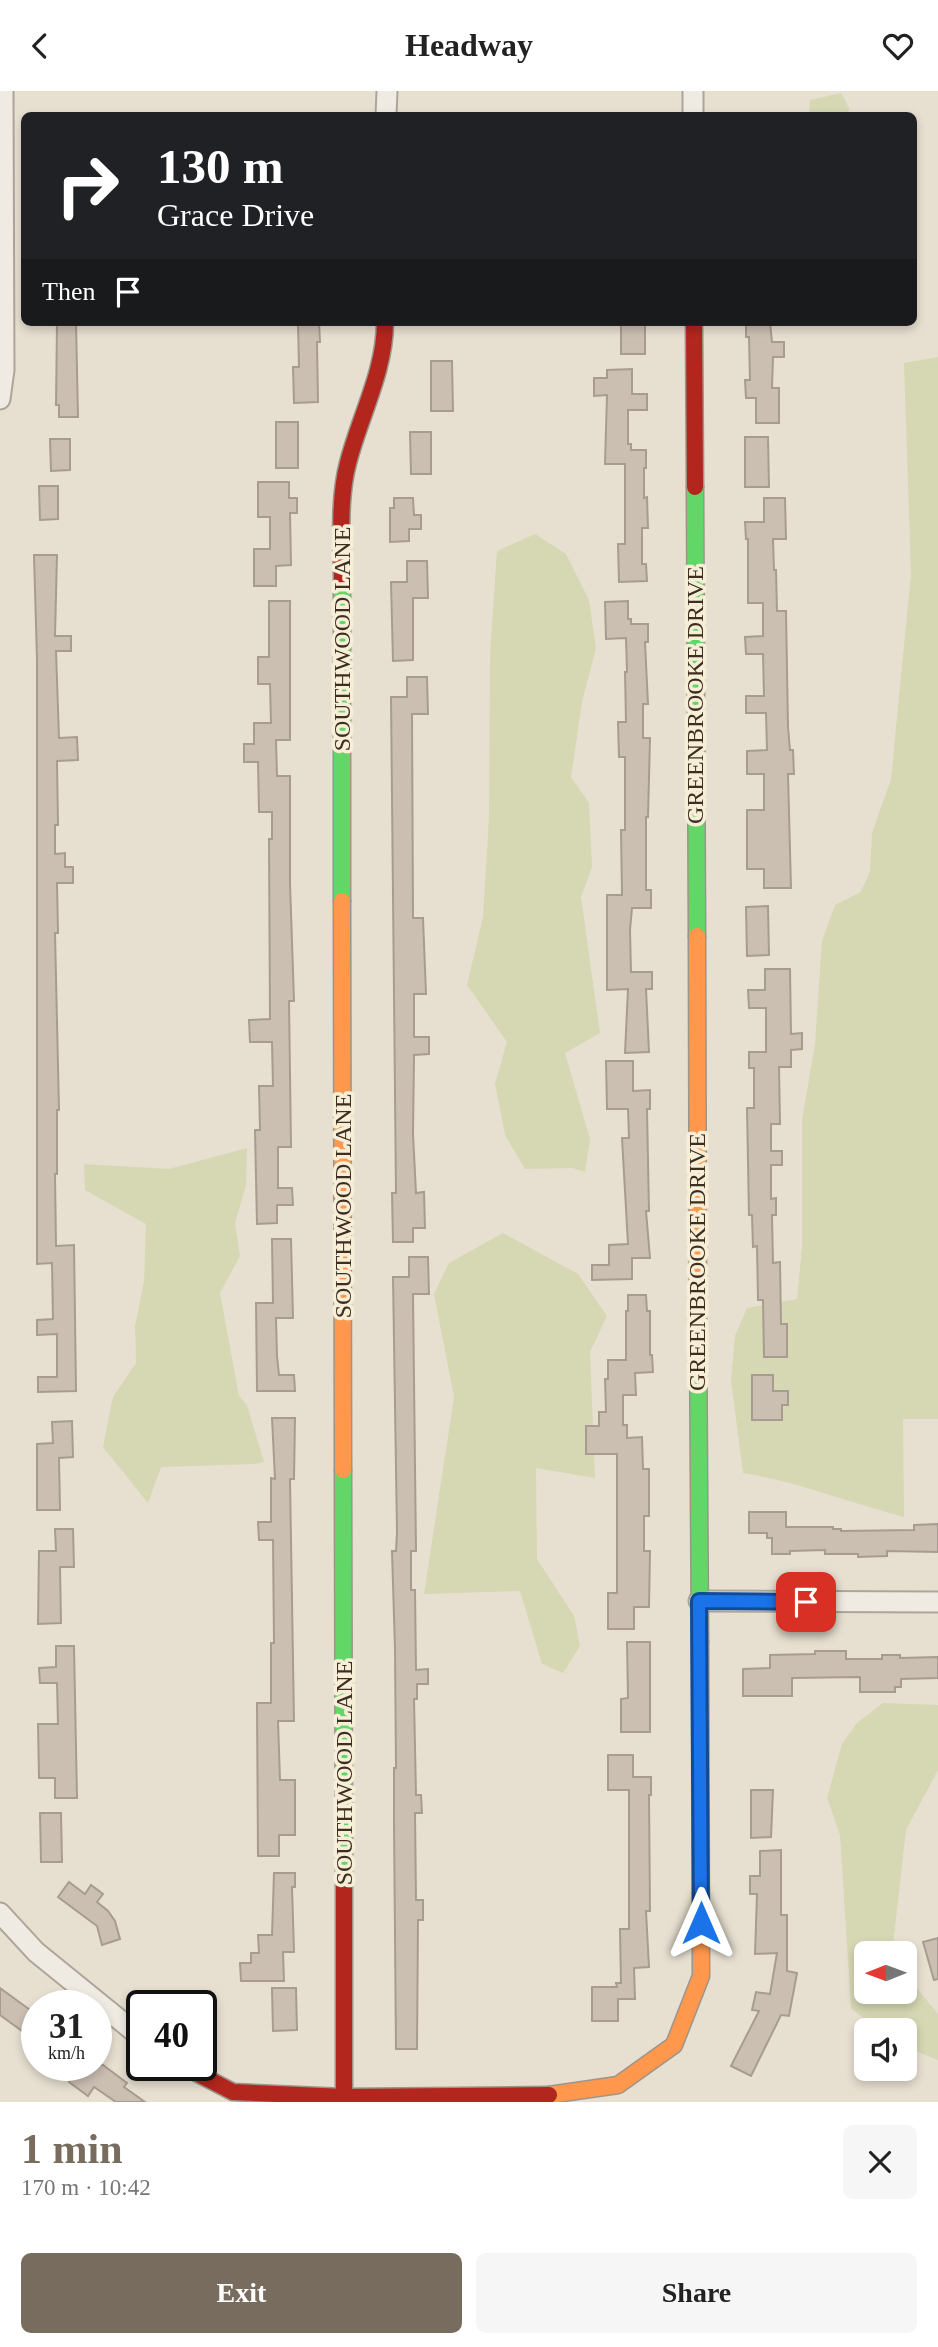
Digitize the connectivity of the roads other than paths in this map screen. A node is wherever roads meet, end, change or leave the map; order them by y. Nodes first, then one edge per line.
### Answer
1 (2, 91) edge
2 (387, 91) edge
3 (693, 91) edge
4 (386, 112) edge
5 (693, 112) edge
6 (385, 326) edge
7 (694, 326) edge
8 (0, 399) edge
9 (699, 1601) junction
10 (938, 1602) edge
11 (0, 1913) edge
12 (126, 2025) edge
13 (212, 2081) edge
14 (344, 2097) junction

1 - 8 street
2 - 4 street
3 - 5 street
6 - 14 street, SOUTHWOOD LANE
7 - 9 street, GREENBROOKE DRIVE
9 - 10 street
9 - 14 street, GREENBROOKE DRIVE
11 - 12 street
13 - 14 street, GREENBROOKE DRIVE

